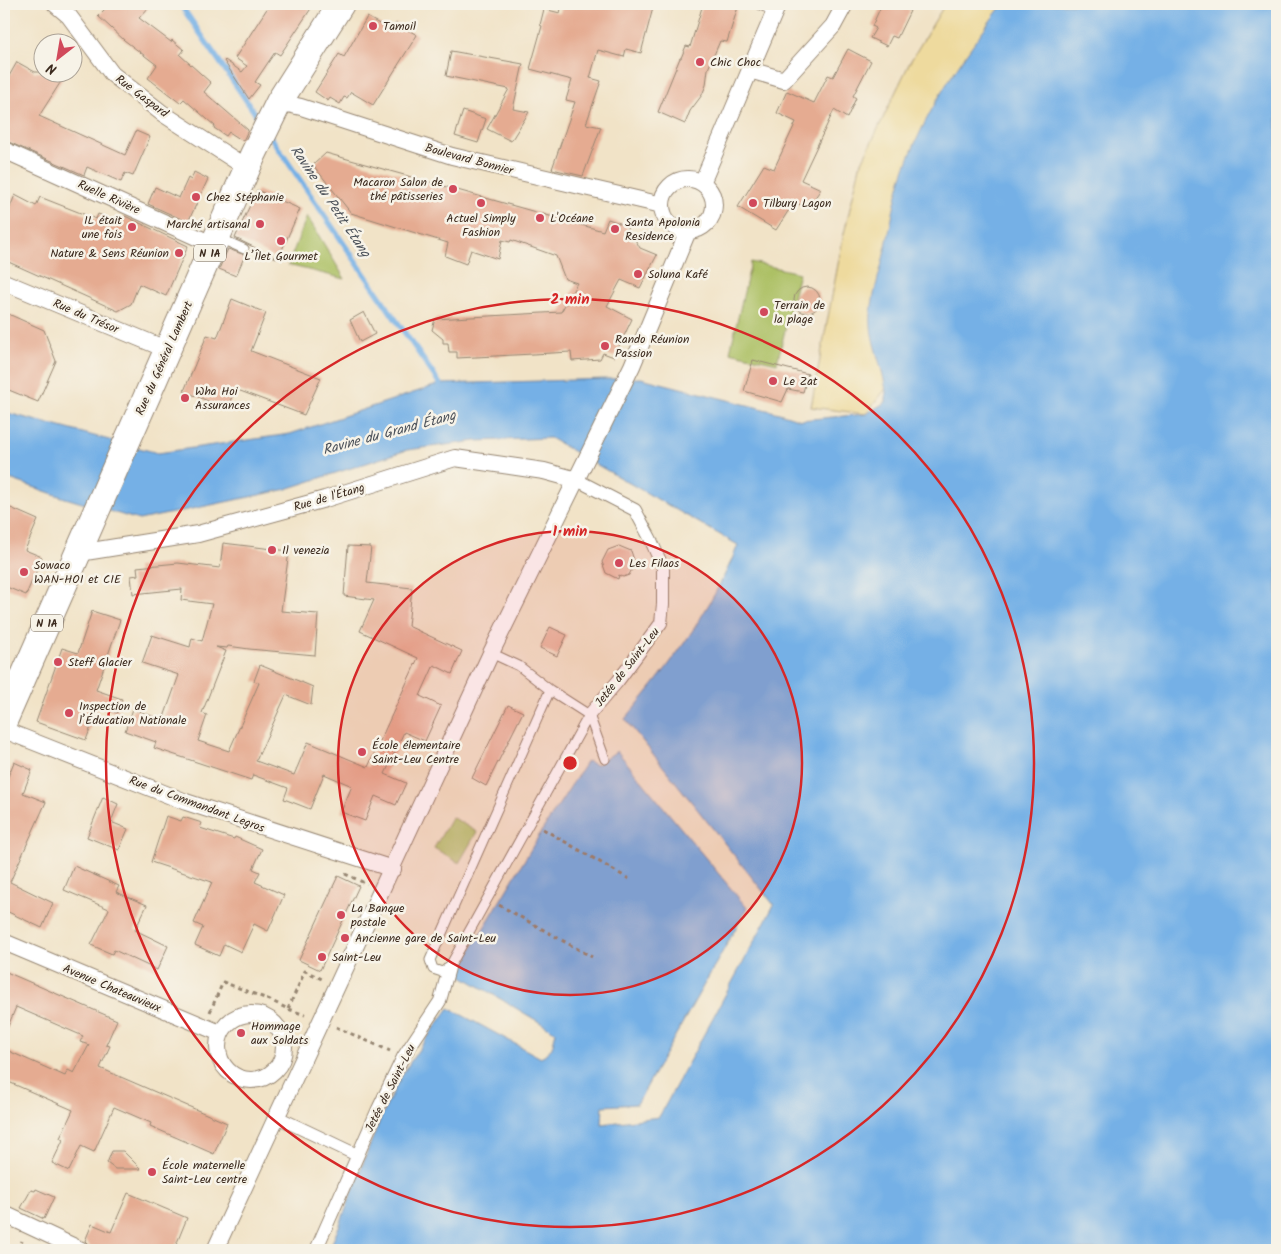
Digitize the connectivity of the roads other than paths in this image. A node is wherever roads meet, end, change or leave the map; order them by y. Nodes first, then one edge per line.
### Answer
1 (55, 4) edge
2 (342, 4) edge
3 (758, 4) edge
4 (845, 4) edge
5 (776, 7) edge
6 (750, 70) junction
7 (276, 110) junction
8 (4, 150) edge
9 (250, 162) junction
10 (702, 183) junction
11 (662, 205) junction
12 (688, 231) junction
13 (216, 241) junction
14 (244, 249) dead end
15 (4, 282) edge
16 (168, 350) junction
17 (580, 473) junction
18 (79, 553) junction
19 (492, 653) junction
20 (550, 690) junction
21 (589, 715) junction
22 (4, 721) edge
23 (4, 730) edge
24 (606, 759) dead end
25 (393, 869) junction
26 (4, 942) edge
27 (449, 968) junction
28 (220, 1033) junction
29 (281, 1061) junction
30 (298, 1068) junction
31 (277, 1117) junction
32 (357, 1155) junction
33 (4, 1214) edge
34 (81, 1250) edge
35 (215, 1250) edge
36 (316, 1250) edge

1 - 9 street, Rue Gaspard
2 - 7 main road, Rue du Général Lambert / N 1A
3 - 5 lane
4 - 6 street
5 - 6 street
6 - 10 street
7 - 9 main road, Rue du Général Lambert / N 1A
7 - 11 street, Boulevard Bonnier
8 - 13 street, Ruelle Rivière
9 - 13 main road, Rue du Général Lambert / N 1A
10 - 11 street
10 - 12 street
11 - 12 street
12 - 17 street
13 - 14 lane
13 - 16 main road, Rue du Général Lambert / N 1A
15 - 16 street, Rue du Trésor
16 - 18 main road, Rue du Général Lambert / N 1A
17 - 18 street, Rue de l'Étang
17 - 19 street
17 - 21 street, Jetée de Saint-Leu
18 - 22 main road, Rue du Général Lambert / N 1A
19 - 20 lane
19 - 25 street
20 - 21 lane
20 - 27 lane
21 - 24 lane
21 - 27 lane
23 - 25 street, Rue du Commandant Legros
25 - 30 street
26 - 28 street, Avenue Chateauvieux
27 - 32 street, Jetée de Saint-Leu
28 - 29 street
28 - 29 street
29 - 30 street
30 - 31 street
31 - 32 street
31 - 35 street
32 - 36 street, Jetée de Saint-Leu
33 - 34 street

